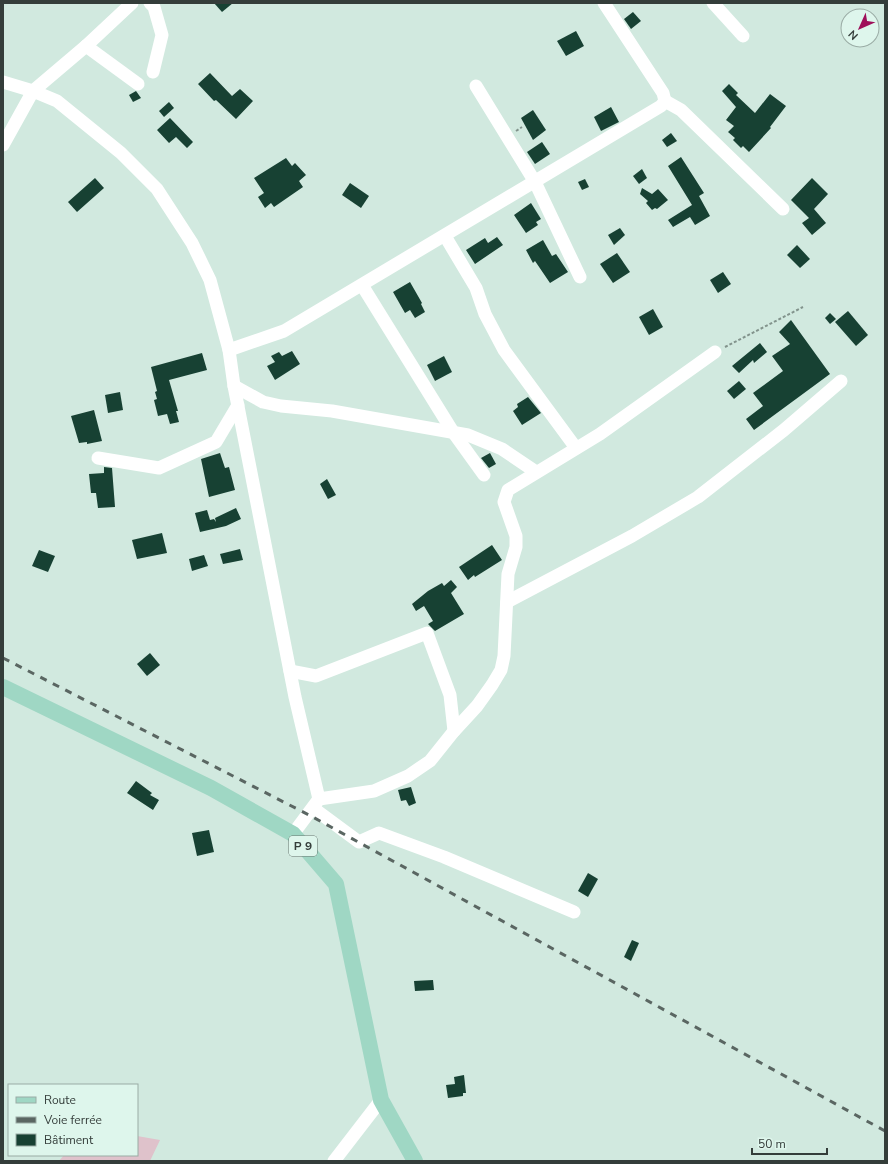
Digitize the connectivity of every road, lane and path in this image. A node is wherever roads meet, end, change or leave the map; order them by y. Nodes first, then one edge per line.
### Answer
1 (142, 3) edge
2 (150, 3) edge
3 (604, 3) edge
4 (712, 3) edge
5 (130, 5) edge
6 (743, 36) dead end
7 (86, 46) junction
8 (153, 72) dead end
9 (3, 82) edge
10 (138, 84) dead end
11 (476, 86) dead end
12 (33, 91) junction
13 (665, 101) junction
14 (3, 145) edge
15 (535, 182) junction
16 (783, 209) dead end
17 (445, 236) junction
18 (580, 277) dead end
19 (365, 290) dead end
20 (803, 307) dead end
21 (229, 350) junction
22 (715, 352) joint
23 (842, 381) dead end
24 (234, 386) junction
25 (238, 405) junction
26 (453, 432) junction
27 (576, 448) junction
28 (98, 458) dead end
29 (536, 472) junction
30 (484, 475) dead end
31 (508, 602) junction
32 (290, 671) junction
33 (3, 687) edge
34 (454, 731) junction
35 (316, 804) junction
36 (293, 834) junction
37 (574, 912) dead end
38 (381, 1100) junction
39 (334, 1161) edge
40 (415, 1161) edge

1 - 5 street
2 - 8 street
3 - 13 street
4 - 6 street
5 - 7 street
7 - 10 street
7 - 12 street
9 - 12 street
11 - 15 street
12 - 14 street
12 - 21 street
13 - 15 street
13 - 16 street
15 - 17 street
15 - 18 street
17 - 21 street
17 - 27 street
19 - 26 street
20 - 22 path
21 - 24 street
22 - 27 street
23 - 31 street
24 - 25 street
24 - 26 street
25 - 28 street
25 - 32 street
26 - 29 street
26 - 30 street
27 - 29 street
29 - 31 street
31 - 34 street
32 - 34 street
32 - 35 street
33 - 36 main road, P 9
34 - 35 street
35 - 36 street
35 - 37 street
36 - 38 main road, P 9
38 - 39 street
38 - 40 main road, P 9

